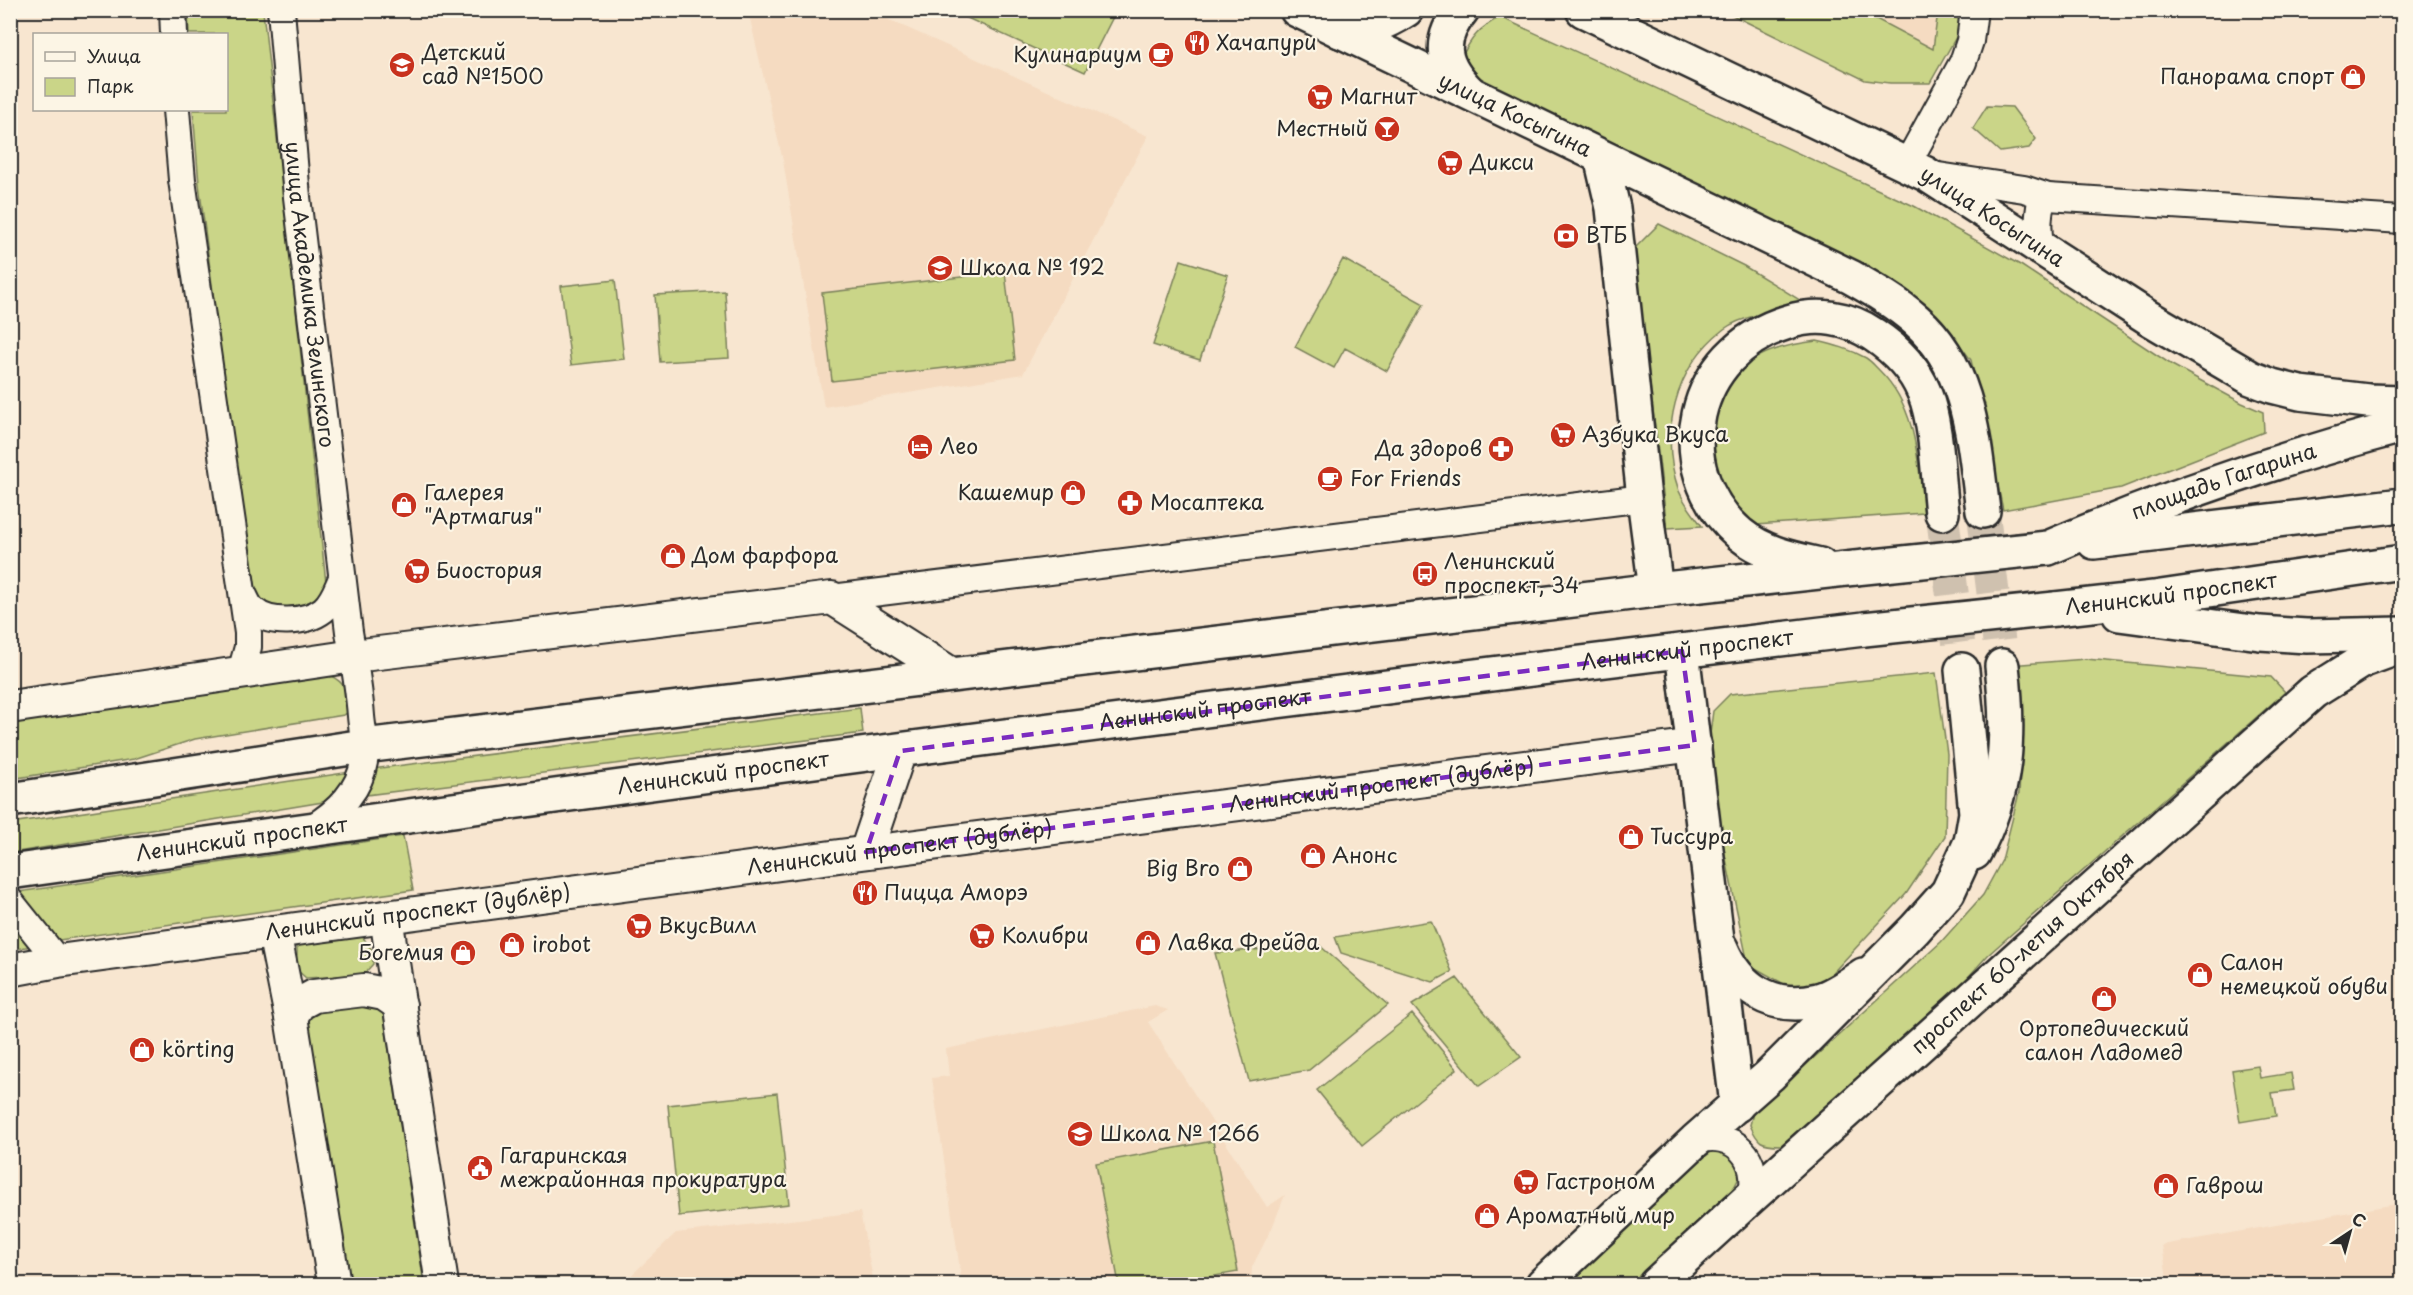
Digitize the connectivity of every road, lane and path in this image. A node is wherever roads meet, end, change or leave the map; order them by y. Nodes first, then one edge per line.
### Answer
1 (173, 10) edge
2 (281, 10) edge
3 (1297, 10) edge
4 (1406, 10) edge
5 (1462, 10) edge
6 (1583, 10) edge
7 (1974, 10) edge
8 (1340, 31) junction
9 (174, 33) edge
10 (1473, 96) junction
11 (176, 111) edge
12 (1601, 157) junction
13 (1916, 169) junction
14 (2048, 197) junction
15 (2403, 220) edge
16 (1784, 245) junction
17 (2041, 248) junction
18 (2403, 402) edge
19 (1930, 416) junction
20 (2403, 426) edge
21 (1644, 498) junction
22 (2403, 506) edge
23 (1983, 511) tunnel mouth
24 (1942, 513) tunnel mouth
25 (2048, 548) junction
26 (2403, 562) edge
27 (1855, 568) junction
28 (342, 578) junction
29 (1656, 590) junction
30 (243, 594) junction
31 (832, 598) junction
32 (2055, 609) junction
33 (2403, 634) edge
34 (2403, 646) edge
35 (1682, 651) junction
36 (354, 656) junction
37 (2002, 666) tunnel mouth
38 (1962, 670) tunnel mouth
39 (240, 672) junction
40 (953, 675) junction
41 (10, 707) edge
42 (364, 746) junction
43 (1695, 746) junction
44 (900, 751) junction
45 (10, 800) edge
46 (308, 830) junction
47 (866, 852) junction
48 (10, 872) edge
49 (1948, 892) junction
50 (10, 901) edge
51 (386, 917) junction
52 (274, 932) junction
53 (1717, 938) junction
54 (1887, 958) junction
55 (58, 961) junction
56 (10, 970) edge
57 (400, 1005) junction
58 (291, 1017) junction
59 (1737, 1105) junction
60 (1695, 1141) junction
61 (1751, 1197) junction
62 (334, 1284) edge
63 (442, 1284) edge
64 (1543, 1284) edge
65 (1656, 1284) edge

1 - 9 street
2 - 28 street, улица Академика Зелинского
3 - 8 main road, улица Косыгина
4 - 8 main road
5 - 10 main road
6 - 13 main road, улица Косыгина
7 - 13 street
8 - 10 main road, улица Косыгина
10 - 12 main road, улица Косыгина
11 - 30 street
12 - 16 main road, улица Косыгина
12 - 21 main road
13 - 14 street
13 - 17 main road, улица Косыгина
14 - 15 street
14 - 17 street
16 - 19 main road
16 - 23 main road
17 - 18 main road, улица Косыгина
19 - 24 main road
19 - 27 main road
20 - 25 main road, площадь Гагарина
21 - 29 main road
21 - 31 street
22 - 25 main road
25 - 27 main road, bridge
26 - 32 main road, Ленинский проспект
27 - 29 main road
28 - 30 street
28 - 36 street, улица Академика Зелинского
29 - 40 main road
30 - 39 street
31 - 36 street
31 - 40 street
32 - 33 main road
32 - 35 main road, Ленинский проспект, bridge
34 - 61 main road, проспект 60-летия Октября
35 - 43 main road
35 - 44 main road, Ленинский проспект
36 - 39 street
36 - 42 street, улица Академика Зелинского
37 - 49 main road
38 - 49 main road
39 - 41 street
40 - 42 main road
42 - 45 main road
42 - 46 street, улица Академика Зелинского
43 - 47 street, Ленинский проспект (дублёр)
43 - 53 main road
44 - 46 main road, Ленинский проспект
44 - 47 street
46 - 48 main road, Ленинский проспект
47 - 51 street, Ленинский проспект (дублёр)
49 - 54 main road
50 - 55 street
51 - 52 street, Ленинский проспект (дублёр)
51 - 57 street
52 - 55 street, Ленинский проспект (дублёр)
52 - 58 street
53 - 54 main road
53 - 59 main road
54 - 59 main road
55 - 56 street, Ленинский проспект (дублёр)
57 - 58 street
57 - 63 street
58 - 62 street
59 - 60 main road
60 - 61 street
60 - 64 main road
61 - 65 main road, проспект 60-летия Октября

